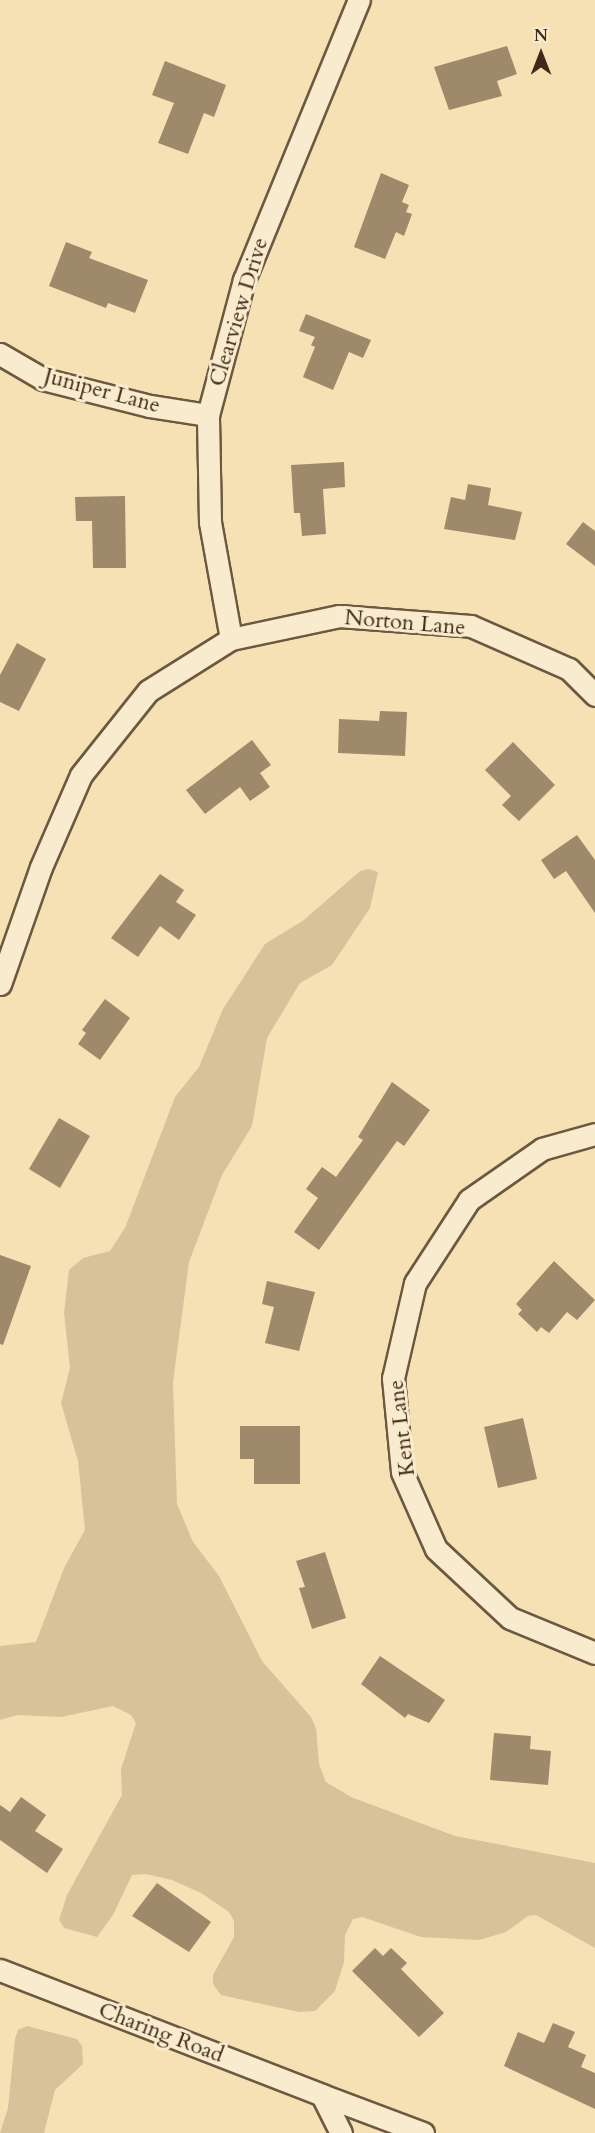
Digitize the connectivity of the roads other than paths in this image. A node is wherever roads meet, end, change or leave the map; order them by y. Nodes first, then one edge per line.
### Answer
1 (358, 0) edge
2 (0, 354) edge
3 (208, 415) junction
4 (231, 639) junction
5 (595, 695) edge
6 (0, 984) edge
7 (595, 1134) edge
8 (595, 1653) edge
9 (0, 1970) edge
10 (322, 2095) junction
11 (341, 2133) edge
12 (423, 2133) edge

1 - 3 street, Clearview Drive
2 - 3 street, Juniper Lane
3 - 4 street, Clearview Drive
4 - 5 street, Norton Lane
4 - 6 street, Norton Lane
7 - 8 street, Kent Lane
9 - 10 street, Charing Road
10 - 11 street
10 - 12 street, Charing Road

